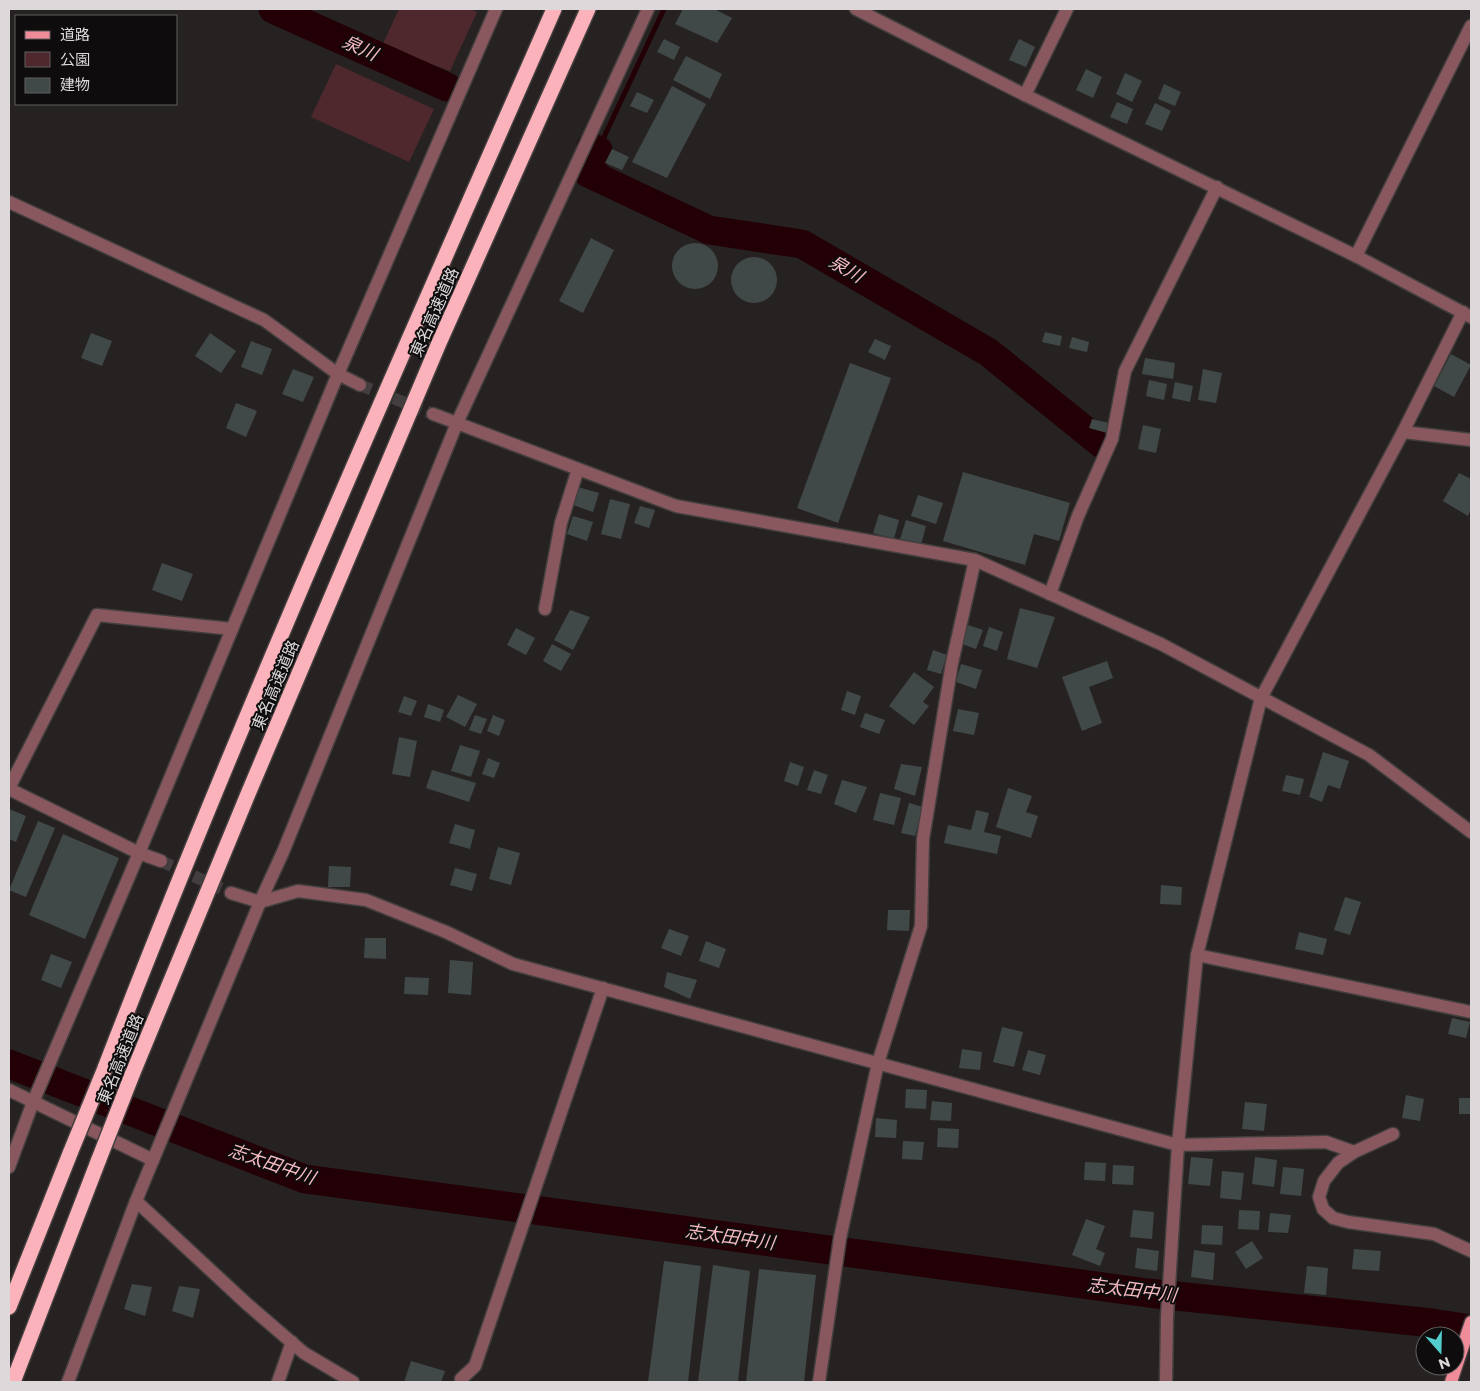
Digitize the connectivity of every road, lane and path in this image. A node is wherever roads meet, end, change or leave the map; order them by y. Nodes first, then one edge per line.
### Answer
1 (496, 9) edge
2 (554, 9) edge
3 (588, 9) edge
4 (648, 9) edge
5 (856, 9) edge
6 (1067, 9) edge
7 (871, 12) edge
8 (1471, 26) edge
9 (1025, 95) junction
10 (1216, 187) junction
11 (9, 202) edge
12 (1356, 256) junction
13 (1467, 315) edge
14 (338, 374) junction
15 (360, 385) tunnel mouth
16 (433, 414) tunnel mouth
17 (457, 423) junction
18 (1403, 432) junction
19 (1471, 440) edge
20 (578, 469) junction
21 (975, 560) junction
22 (1050, 594) junction
23 (545, 609) dead end
24 (232, 629) junction
25 (1261, 698) junction
26 (9, 788) edge
27 (1471, 832) edge
28 (139, 853) junction
29 (160, 861) tunnel mouth
30 (231, 893) tunnel mouth
31 (260, 902) junction
32 (1197, 955) junction
33 (603, 988) junction
34 (1471, 1012) edge
35 (878, 1064) junction
36 (9, 1090) edge
37 (33, 1102) junction
38 (1393, 1134) dead end
39 (1178, 1145) junction
40 (1354, 1152) junction
41 (153, 1160) junction
42 (9, 1167) edge
43 (136, 1201) junction
44 (1471, 1251) edge
45 (9, 1308) edge
46 (1471, 1322) edge
47 (292, 1342) junction
48 (462, 1381) edge
49 (13, 1382) edge
50 (68, 1382) edge
51 (278, 1382) edge
52 (353, 1382) edge
53 (819, 1382) edge
54 (1166, 1382) edge
55 (1451, 1382) edge

1 - 14 street
2 - 45 highway, 東名高速道路, bridge
3 - 49 highway, 東名高速道路, bridge
4 - 17 street
5 - 7 street
6 - 9 street
7 - 9 street
8 - 12 street
9 - 10 street
10 - 12 street
10 - 22 street
11 - 14 street
12 - 13 street
13 - 18 street
14 - 15 street
14 - 24 street
16 - 17 street
17 - 20 street
17 - 31 street
18 - 19 street
18 - 25 street
20 - 21 street
20 - 23 street
21 - 22 street
21 - 35 street
22 - 25 street
24 - 26 street
24 - 28 street
25 - 27 street
25 - 32 street
26 - 28 street
28 - 29 street
28 - 37 street
30 - 31 street
31 - 33 street
31 - 41 street
32 - 34 street
32 - 39 street
33 - 35 street
33 - 48 street
35 - 39 street
35 - 53 street
36 - 37 street
37 - 41 street
37 - 42 street
38 - 40 street
39 - 40 street
39 - 54 street
40 - 44 street
41 - 43 street
43 - 47 street
43 - 50 street
46 - 55 main road
47 - 51 street
47 - 52 street

